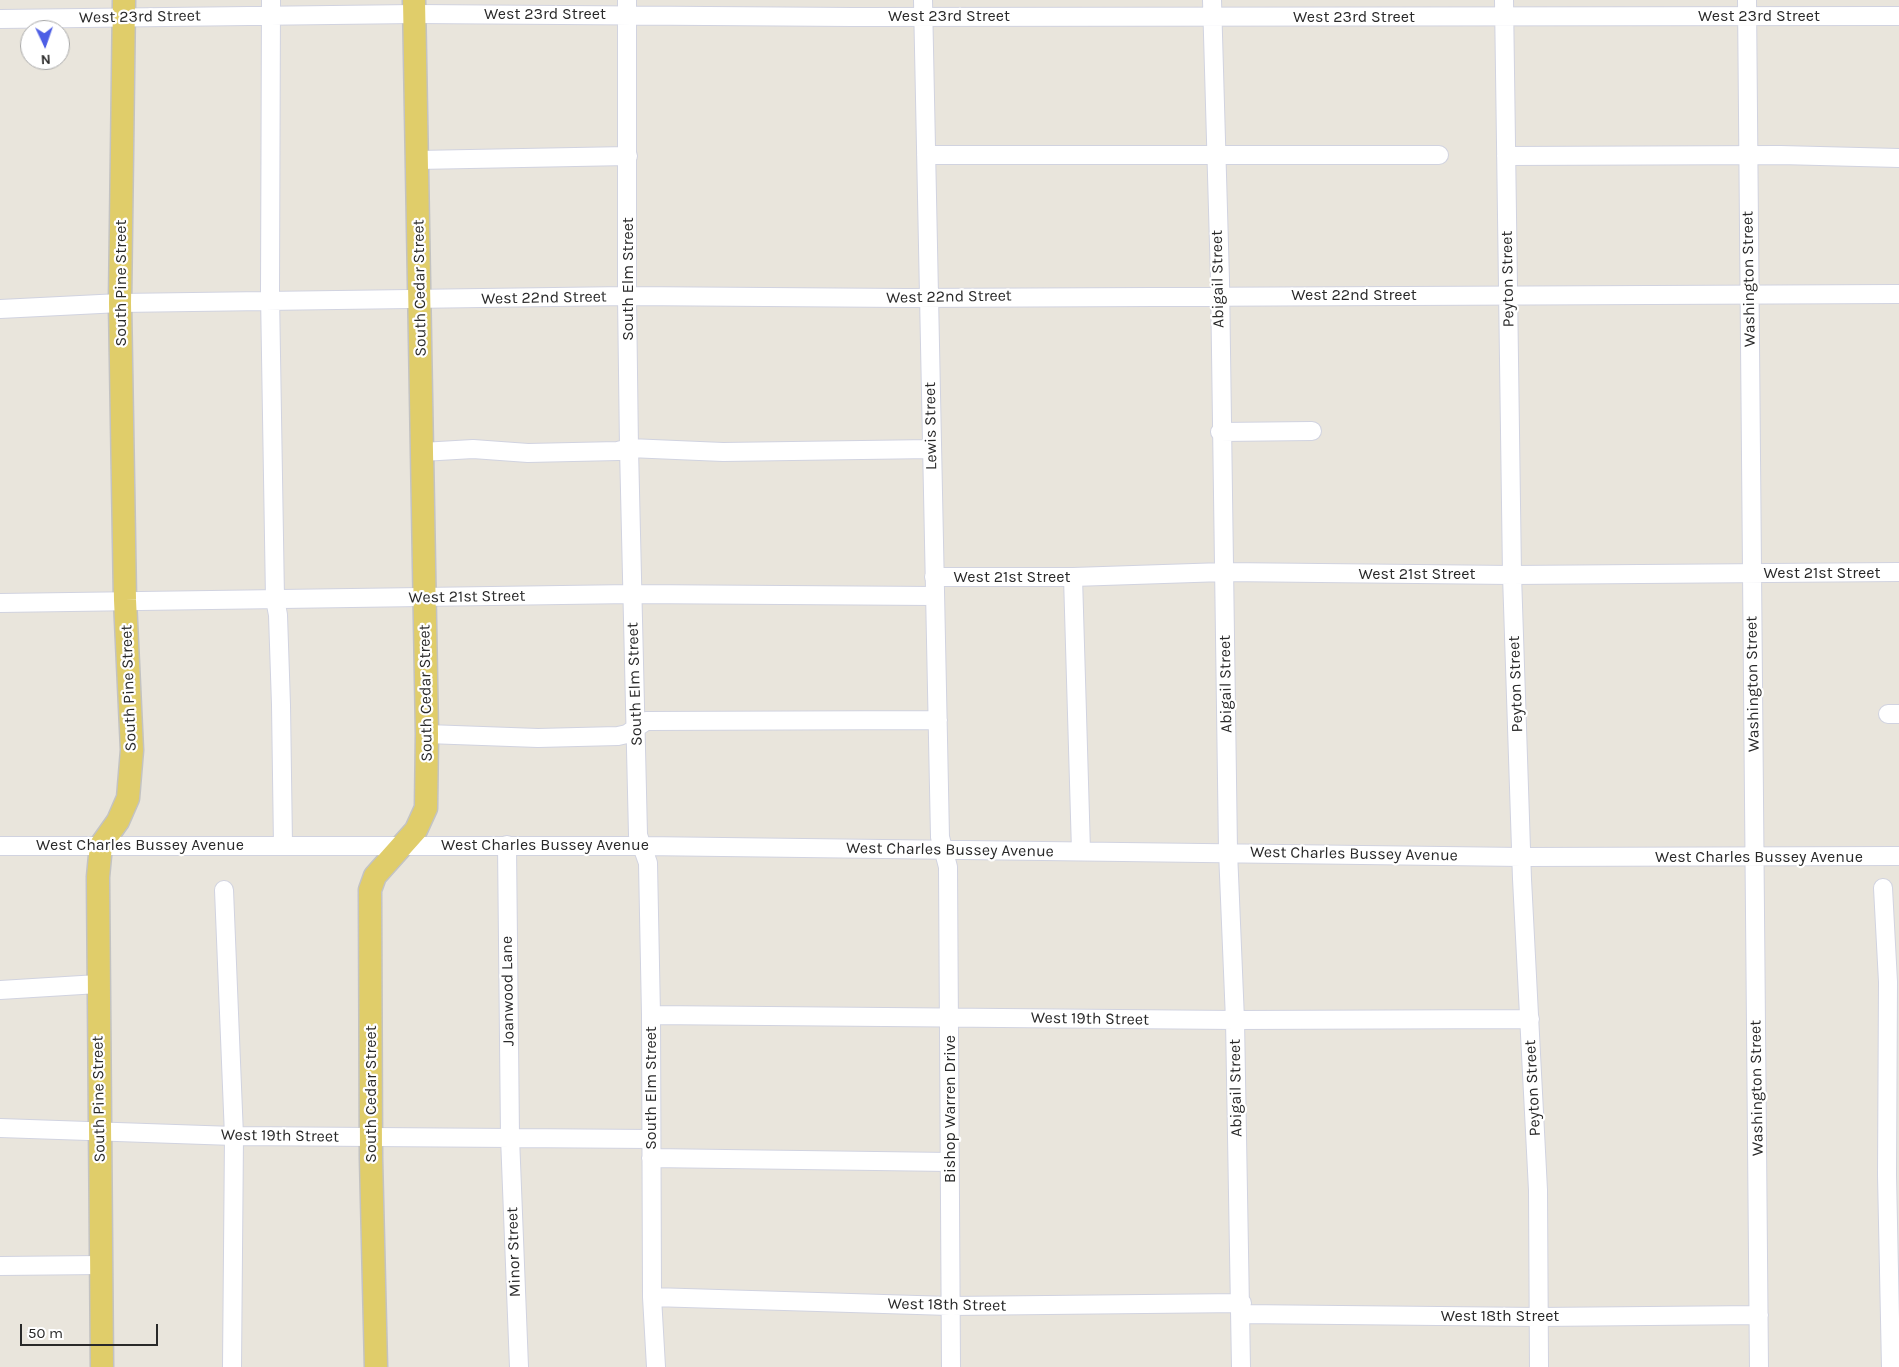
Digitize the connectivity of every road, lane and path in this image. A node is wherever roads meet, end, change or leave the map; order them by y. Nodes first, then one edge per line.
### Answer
1 (415, 7) edge
2 (628, 7) edge
3 (271, 8) edge
4 (923, 8) edge
5 (1212, 8) edge
6 (1504, 8) edge
7 (1747, 8) edge
8 (124, 9) edge
9 (1899, 16) edge
10 (0, 18) edge
11 (926, 155) junction
12 (1216, 155) junction
13 (1439, 155) dead end
14 (628, 156) junction
15 (1506, 156) junction
16 (1748, 156) junction
17 (1899, 158) edge
18 (417, 160) junction
19 (1749, 294) junction
20 (1899, 294) edge
21 (1508, 295) junction
22 (627, 296) junction
23 (1219, 296) junction
24 (929, 298) junction
25 (420, 300) junction
26 (271, 301) junction
27 (120, 303) junction
28 (0, 309) edge
29 (1312, 431) dead end
30 (1220, 432) junction
31 (629, 448) junction
32 (931, 449) junction
33 (422, 452) junction
34 (1224, 572) junction
35 (1899, 572) edge
36 (1752, 573) junction
37 (1512, 575) junction
38 (934, 576) junction
39 (1073, 577) junction
40 (632, 594) junction
41 (934, 596) junction
42 (275, 598) junction
43 (425, 598) junction
44 (125, 600) junction
45 (0, 603) edge
46 (938, 720) junction
47 (636, 727) junction
48 (427, 734) junction
49 (101, 845) junction
50 (283, 845) junction
51 (404, 845) junction
52 (507, 845) junction
53 (0, 846) edge
54 (643, 846) junction
55 (946, 851) junction
56 (1082, 851) junction
57 (1228, 851) junction
58 (1899, 856) edge
59 (1522, 857) junction
60 (1755, 857) junction
61 (1883, 888) dead end
62 (224, 890) dead end
63 (98, 984) junction
64 (0, 990) edge
65 (1893, 992) edge
66 (651, 1015) junction
67 (950, 1017) junction
68 (1530, 1018) junction
69 (1235, 1020) junction
70 (0, 1128) edge
71 (100, 1131) junction
72 (234, 1136) junction
73 (510, 1136) junction
74 (371, 1137) junction
75 (650, 1139) junction
76 (651, 1158) junction
77 (950, 1162) junction
78 (101, 1265) junction
79 (0, 1266) edge
80 (652, 1297) junction
81 (950, 1306) junction
82 (1241, 1308) junction
83 (1759, 1315) junction
84 (1538, 1317) junction
85 (102, 1367) edge
86 (232, 1367) edge
87 (376, 1367) edge
88 (519, 1367) edge
89 (656, 1367) edge
90 (951, 1367) edge
91 (1242, 1367) edge
92 (1538, 1367) edge
93 (1759, 1367) edge
94 (1891, 1367) edge

1 - 2 street, West 23rd Street
1 - 3 street, West 23rd Street
1 - 18 main road, South Cedar Street
2 - 4 street, West 23rd Street
2 - 14 street, South Elm Street
3 - 8 street, West 23rd Street
3 - 26 street
4 - 5 street, West 23rd Street
4 - 11 street, Lewis Street
5 - 6 street, West 23rd Street
5 - 12 street, Abigail Street
6 - 7 street, West 23rd Street
6 - 15 street, Peyton Street
7 - 9 street, West 23rd Street
7 - 16 street, Washington Street
8 - 10 street, West 23rd Street
8 - 27 main road, South Pine Street
11 - 12 street
11 - 24 street, Lewis Street
12 - 13 street
12 - 23 street, Abigail Street
14 - 18 street
14 - 22 street, South Elm Street
15 - 16 street
15 - 21 street, Peyton Street
16 - 17 street
16 - 19 street, Washington Street
18 - 25 main road, South Cedar Street
19 - 20 street, West 22nd Street
19 - 21 street, West 22nd Street
19 - 36 street, Washington Street
21 - 23 street, West 22nd Street
21 - 37 street, Peyton Street
22 - 24 street, West 22nd Street
22 - 25 street, West 22nd Street
22 - 31 street, South Elm Street
23 - 24 street, West 22nd Street
23 - 30 street, Abigail Street
24 - 32 street, Lewis Street
25 - 26 street, West 22nd Street
25 - 33 main road, South Cedar Street
26 - 27 street, West 22nd Street
26 - 42 street
27 - 28 street, West 22nd Street
27 - 44 main road, South Pine Street
29 - 30 street
30 - 34 street, Abigail Street
31 - 32 street
31 - 33 street
31 - 40 street, South Elm Street
32 - 38 street, Lewis Street
33 - 43 main road, South Cedar Street
34 - 37 street, West 21st Street
34 - 39 street, West 21st Street
34 - 57 street, Abigail Street
35 - 36 street, West 21st Street
36 - 37 street, West 21st Street
36 - 60 street, Washington Street
37 - 59 street, Peyton Street
38 - 39 street, West 21st Street
38 - 41 street, Lewis Street
39 - 56 street
40 - 41 street, West 21st Street
40 - 43 street, West 21st Street
40 - 47 street, South Elm Street
41 - 46 street, Lewis Street
42 - 43 street, West 21st Street
42 - 44 street, West 21st Street
42 - 50 street
43 - 48 main road, South Cedar Street
44 - 45 street, West 21st Street
44 - 49 main road, South Pine Street
46 - 47 street
46 - 55 street, Lewis Street
47 - 48 street
47 - 54 street, South Elm Street
48 - 51 main road, South Cedar Street
49 - 50 street, West Charles Bussey Avenue
49 - 53 street, West Charles Bussey Avenue
49 - 63 main road, South Pine Street
50 - 51 street, West Charles Bussey Avenue
51 - 52 street, West Charles Bussey Avenue
51 - 74 main road, South Cedar Street
52 - 54 street, West Charles Bussey Avenue
52 - 73 street, Joanwood Lane
54 - 55 street, West Charles Bussey Avenue
54 - 66 street, South Elm Street
55 - 56 street, West Charles Bussey Avenue
55 - 67 street, Bishop Warren Drive
56 - 57 street, West Charles Bussey Avenue
57 - 59 street, West Charles Bussey Avenue
57 - 69 street, Abigail Street
58 - 60 street, West Charles Bussey Avenue
59 - 60 street, West Charles Bussey Avenue
59 - 68 street, Peyton Street
60 - 83 street, Washington Street
61 - 65 street
62 - 72 street
63 - 64 street
63 - 71 main road, South Pine Street
65 - 94 street
66 - 67 street, West 19th Street
66 - 75 street, South Elm Street
67 - 69 street, West 19th Street
67 - 77 street, Bishop Warren Drive
68 - 69 street, West 19th Street
68 - 84 street, Peyton Street
69 - 82 street, Abigail Street
70 - 71 street, West 19th Street
71 - 72 street, West 19th Street
71 - 78 main road, South Pine Street
72 - 74 street, West 19th Street
72 - 86 street
73 - 74 street, West 19th Street
73 - 75 street, West 19th Street
73 - 88 street, Minor Street
74 - 87 main road, South Cedar Street
75 - 76 street, South Elm Street
76 - 77 street
76 - 80 street, South Elm Street
77 - 81 street, Bishop Warren Drive
78 - 79 street
78 - 85 main road, South Pine Street
80 - 81 street, West 18th Street
80 - 89 street, South Elm Street
81 - 82 street, West 18th Street
81 - 90 street, Bishop Warren Drive
82 - 84 street, West 18th Street
82 - 91 street, Abigail Street
83 - 84 street, West 18th Street
83 - 93 street, Washington Street
84 - 92 street, Peyton Street

